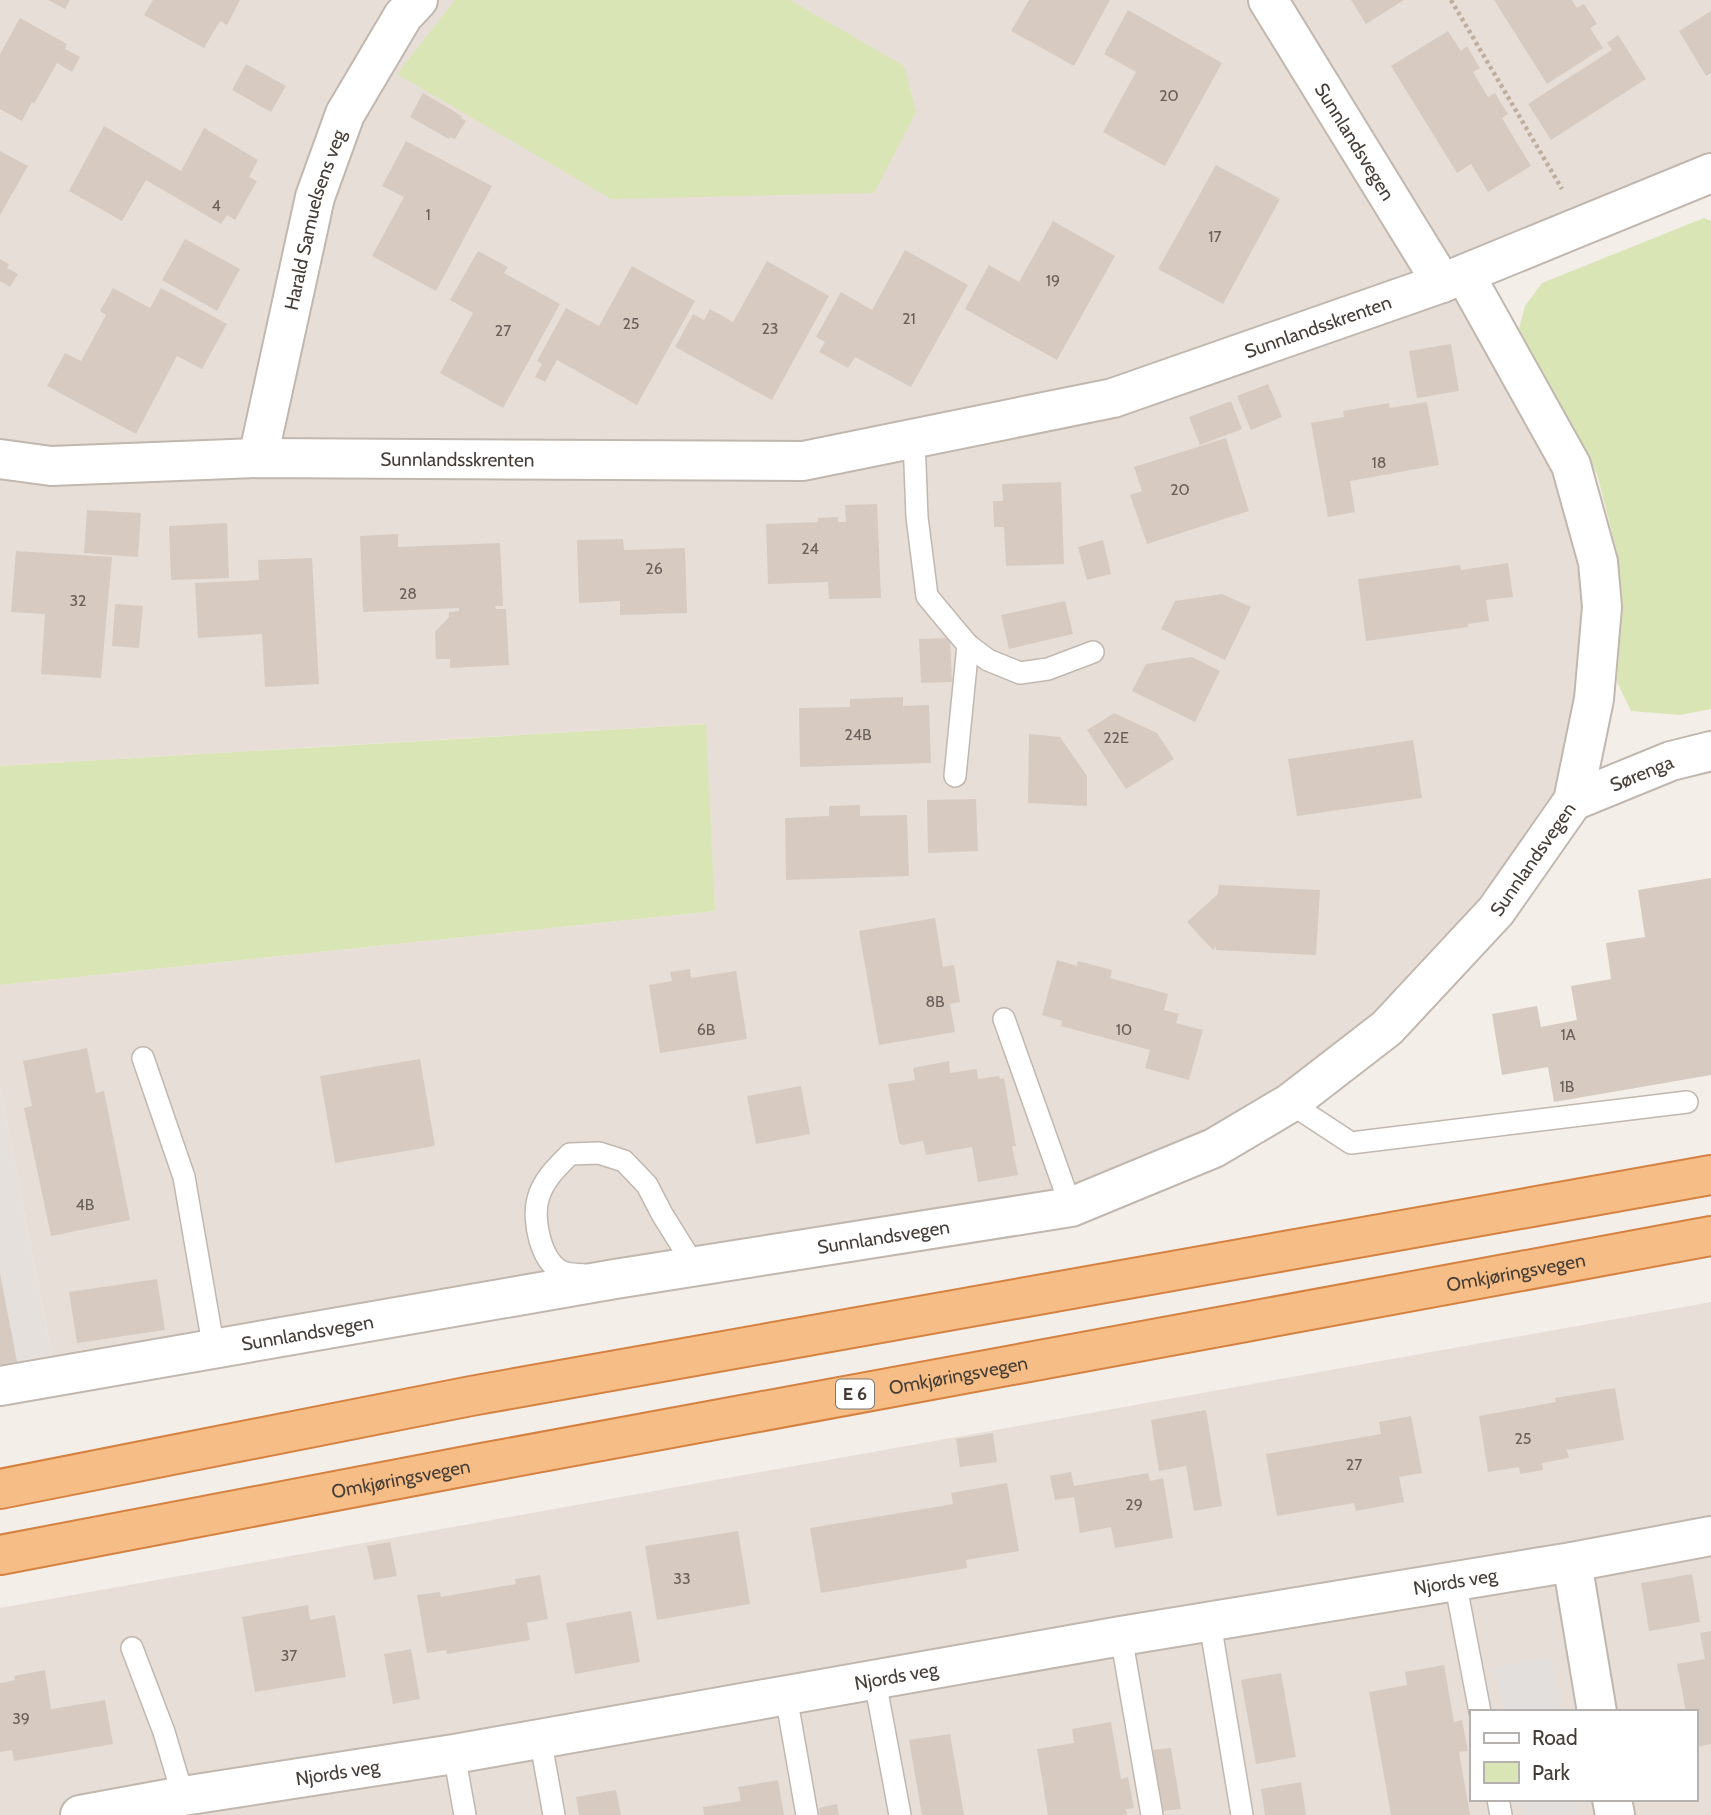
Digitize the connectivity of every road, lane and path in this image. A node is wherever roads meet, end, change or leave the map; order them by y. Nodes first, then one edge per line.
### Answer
1 (418, 0) edge
2 (1268, 0) edge
3 (1451, 0) edge
4 (1711, 173) edge
5 (1584, 226) junction
6 (1453, 279) junction
7 (914, 439) junction
8 (258, 458) junction
9 (0, 459) edge
10 (968, 645) junction
11 (1093, 652) dead end
12 (1711, 751) edge
13 (955, 776) dead end
14 (1573, 801) junction
15 (1004, 1018) dead end
16 (143, 1058) dead end
17 (1687, 1102) dead end
18 (1290, 1103) junction
19 (1711, 1175) edge
20 (1071, 1207) junction
21 (1711, 1236) edge
22 (695, 1267) junction
23 (615, 1279) junction
24 (214, 1350) junction
25 (0, 1386) edge
26 (0, 1489) edge
27 (1711, 1536) edge
28 (0, 1555) edge
29 (1572, 1562) junction
30 (1455, 1581) junction
31 (1210, 1623) junction
32 (1121, 1636) junction
33 (132, 1648) dead end
34 (875, 1681) junction
35 (786, 1696) junction
36 (1480, 1710) edge
37 (1597, 1710) edge
38 (540, 1738) junction
39 (454, 1754) junction
40 (187, 1806) edge
41 (80, 1815) edge
42 (465, 1815) edge
43 (554, 1815) edge
44 (807, 1815) edge
45 (900, 1815) edge
46 (1152, 1815) edge
47 (1242, 1815) edge

1 - 8 street, Harald Samuelsens veg
2 - 6 street, Sunnlandsvegen
3 - 5 path
4 - 5 street, Sunnlandsskrenten
5 - 6 street, Sunnlandsskrenten
6 - 7 street, Sunnlandsskrenten
6 - 14 street, Sunnlandsvegen
7 - 8 street, Sunnlandsskrenten
7 - 10 lane
8 - 9 street, Sunnlandsskrenten
10 - 11 lane
10 - 13 lane
12 - 14 street, Sørenga
14 - 18 street, Sunnlandsvegen
15 - 20 lane
16 - 24 lane
17 - 18 lane
18 - 20 street, Sunnlandsvegen
19 - 26 highway
20 - 22 street, Sunnlandsvegen
21 - 28 highway, Omkjøringsvegen / E 6
22 - 23 street, Sunnlandsvegen
22 - 23 lane, Sunnlandsvegen
23 - 24 street, Sunnlandsvegen
24 - 25 street, Sunnlandsvegen
27 - 29 street, Njords veg
29 - 30 street, Njords veg
29 - 37 street
30 - 31 street, Njords veg
30 - 36 lane
31 - 32 street, Njords veg
31 - 47 lane
32 - 34 street, Njords veg
32 - 46 lane
33 - 40 lane
34 - 35 street, Njords veg
34 - 45 lane
35 - 38 street, Njords veg
35 - 44 lane
38 - 39 street, Njords veg
38 - 43 lane
39 - 40 street, Njords veg
39 - 42 lane
40 - 41 street, Njords veg

